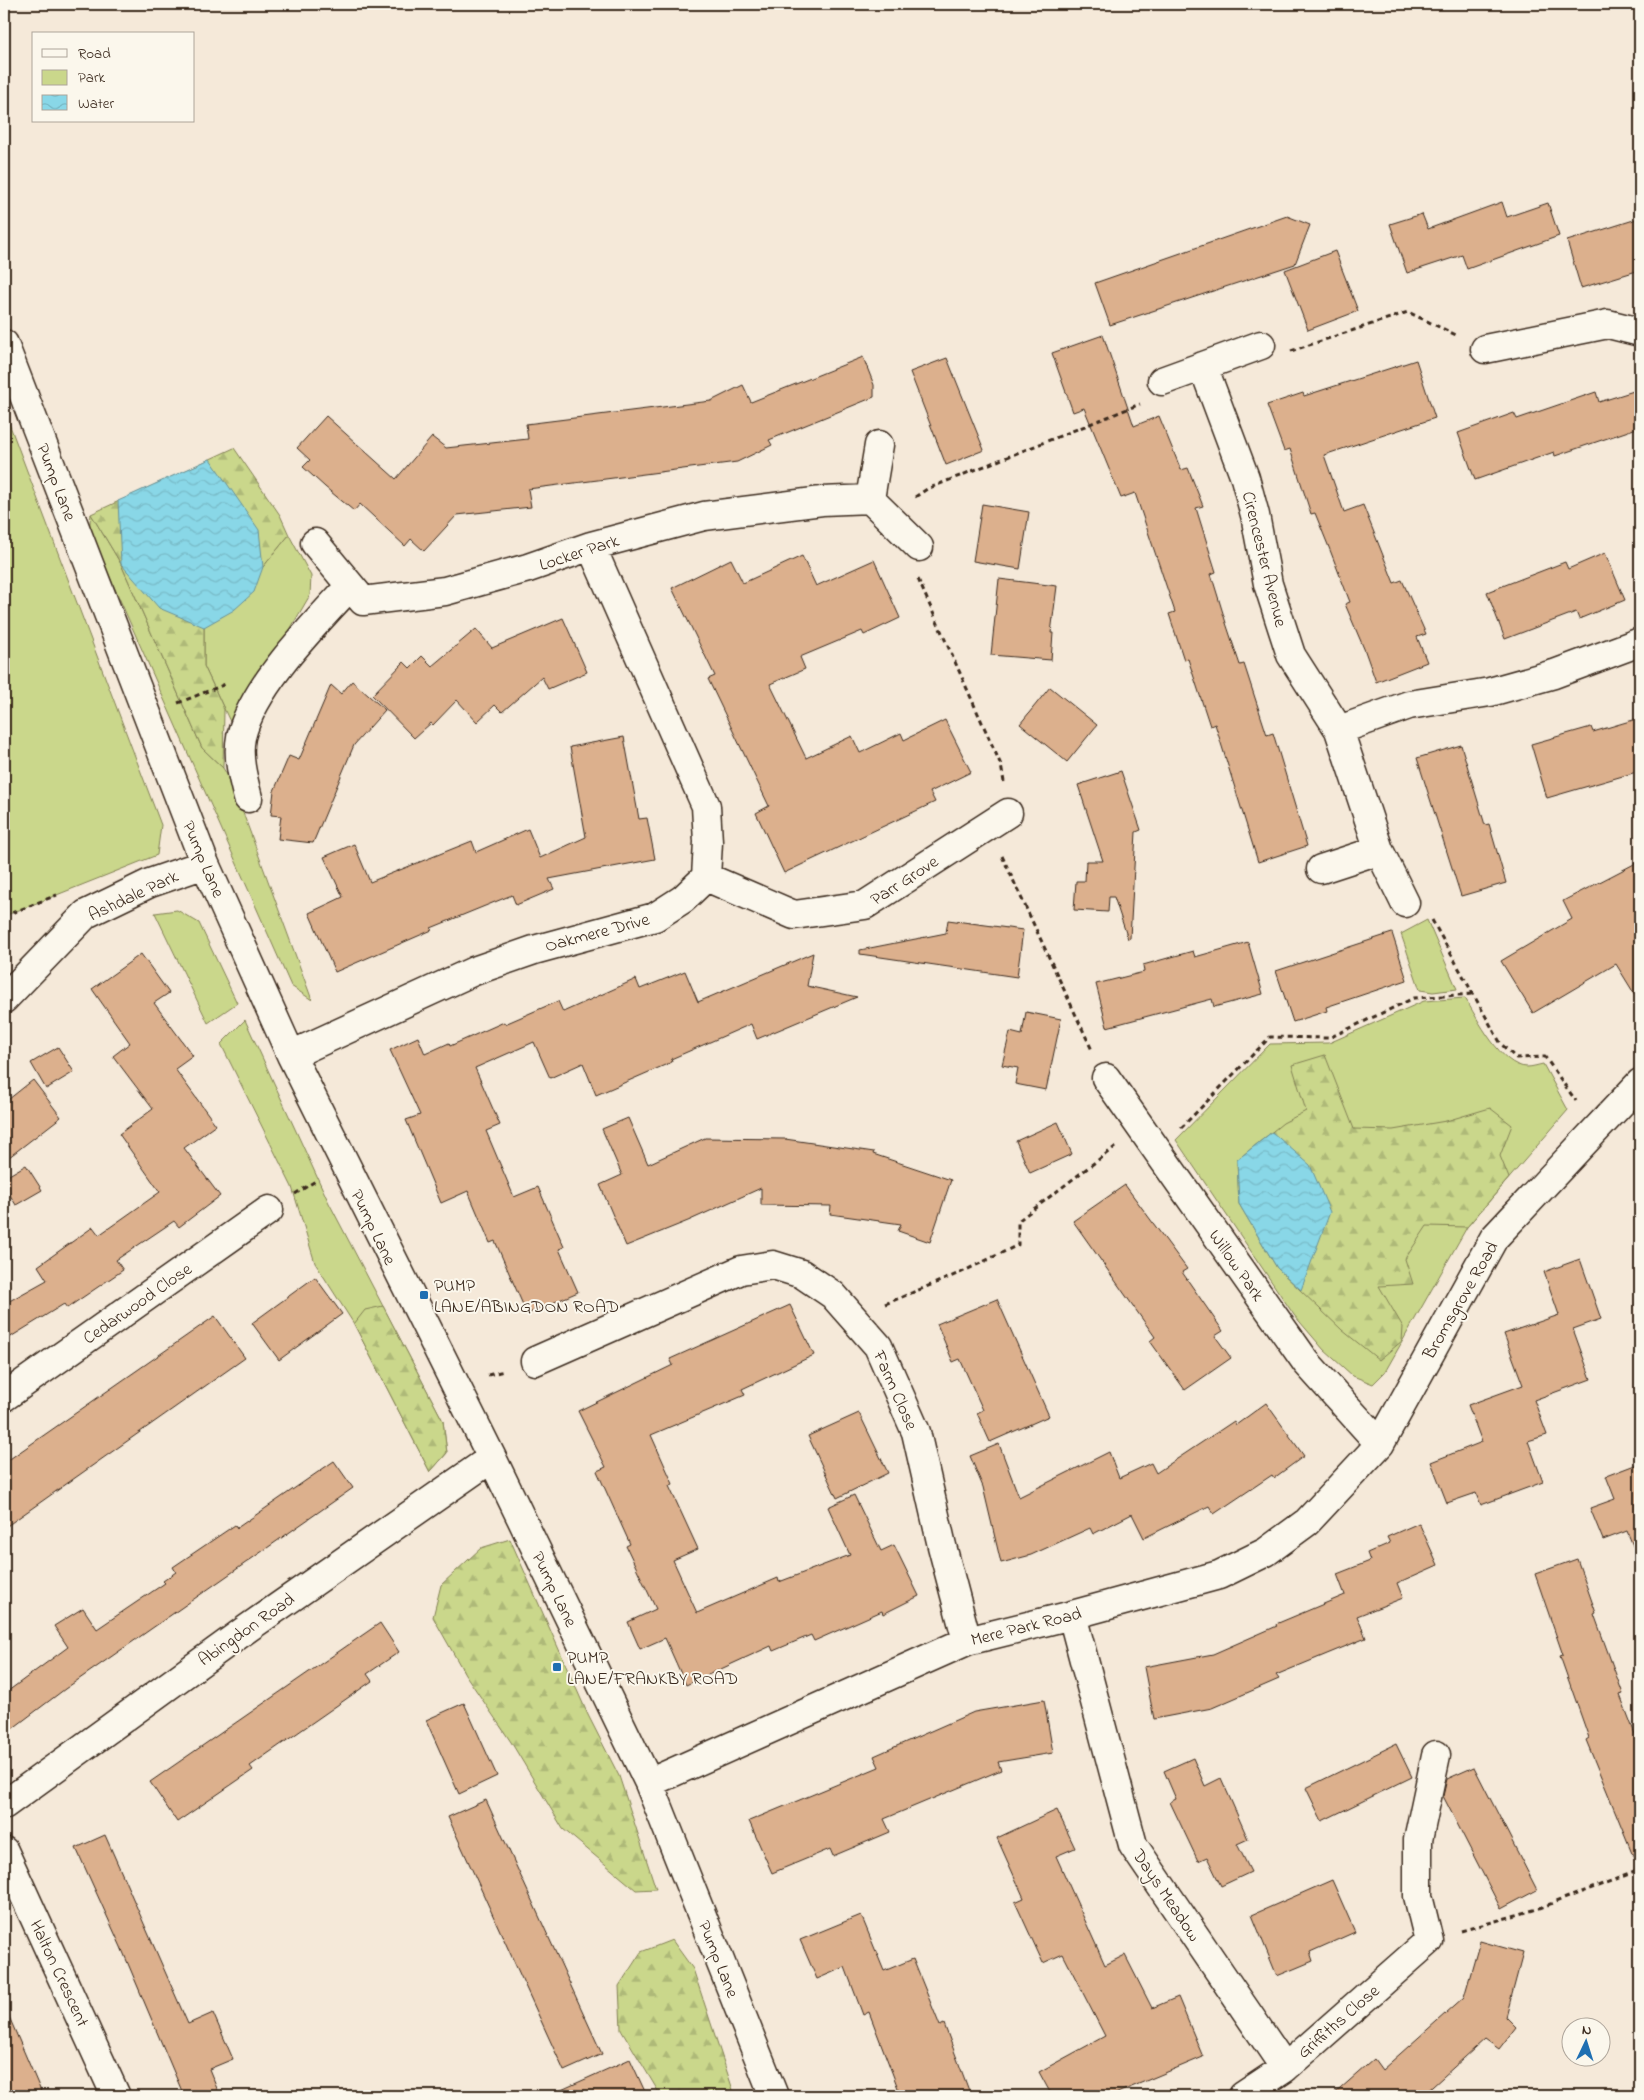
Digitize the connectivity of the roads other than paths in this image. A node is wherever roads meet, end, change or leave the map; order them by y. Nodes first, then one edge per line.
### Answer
1 (1640, 332) edge
2 (4, 344) edge
3 (1261, 345) road end
4 (1485, 349) road end
5 (1203, 366) junction
6 (1162, 381) road end
7 (879, 446) dead end
8 (879, 507) junction
9 (315, 543) dead end
10 (591, 546) junction
11 (920, 547) road end
12 (350, 586) junction
13 (1640, 642) edge
14 (1339, 730) junction
15 (248, 798) dead end
16 (998, 819) road end
17 (1379, 850) junction
18 (205, 864) junction
19 (1321, 869) dead end
20 (706, 877) junction
21 (1405, 903) road end
22 (4, 1000) edge
23 (291, 1055) junction
24 (1106, 1078) road end
25 (1640, 1083) edge
26 (269, 1210) road end
27 (535, 1361) road end
28 (4, 1397) edge
29 (1380, 1444) junction
30 (492, 1458) junction
31 (1072, 1615) junction
32 (967, 1640) junction
33 (1436, 1755) dead end
34 (649, 1783) junction
35 (4, 1805) edge
36 (4, 1851) edge
37 (1285, 2068) junction
38 (116, 2096) edge
39 (774, 2096) edge
40 (1243, 2096) edge

1 - 4 street
2 - 18 street, Pump Lane
3 - 5 street
5 - 6 street
5 - 14 street, Cirencester Avenue
7 - 8 street
8 - 10 street, Locker Park
8 - 11 street
9 - 12 street, Locker Park
10 - 12 street, Locker Park
10 - 20 street
12 - 15 street
13 - 14 street
14 - 17 street, Cirencester Avenue
16 - 20 street, Parr Grove
17 - 19 street
17 - 21 street, Cirencester Avenue
18 - 22 street, Ashdale Park
18 - 23 street, Pump Lane
20 - 23 street, Oakmere Drive
23 - 30 street, Pump Lane
24 - 29 street, Willow Park
25 - 29 street, Bromsgrove Road
26 - 28 street, Cedarwood Close
27 - 32 street, Farm Close
29 - 31 street, Mere Park Road
30 - 34 street, Pump Lane
30 - 35 street, Abingdon Road
31 - 32 street, Mere Park Road
31 - 37 street, Days Meadow
32 - 34 street, Mere Park Road
33 - 37 street, Griffiths Close
34 - 39 street, Pump Lane
36 - 38 street, Halton Crescent
37 - 40 street, Griffiths Close

